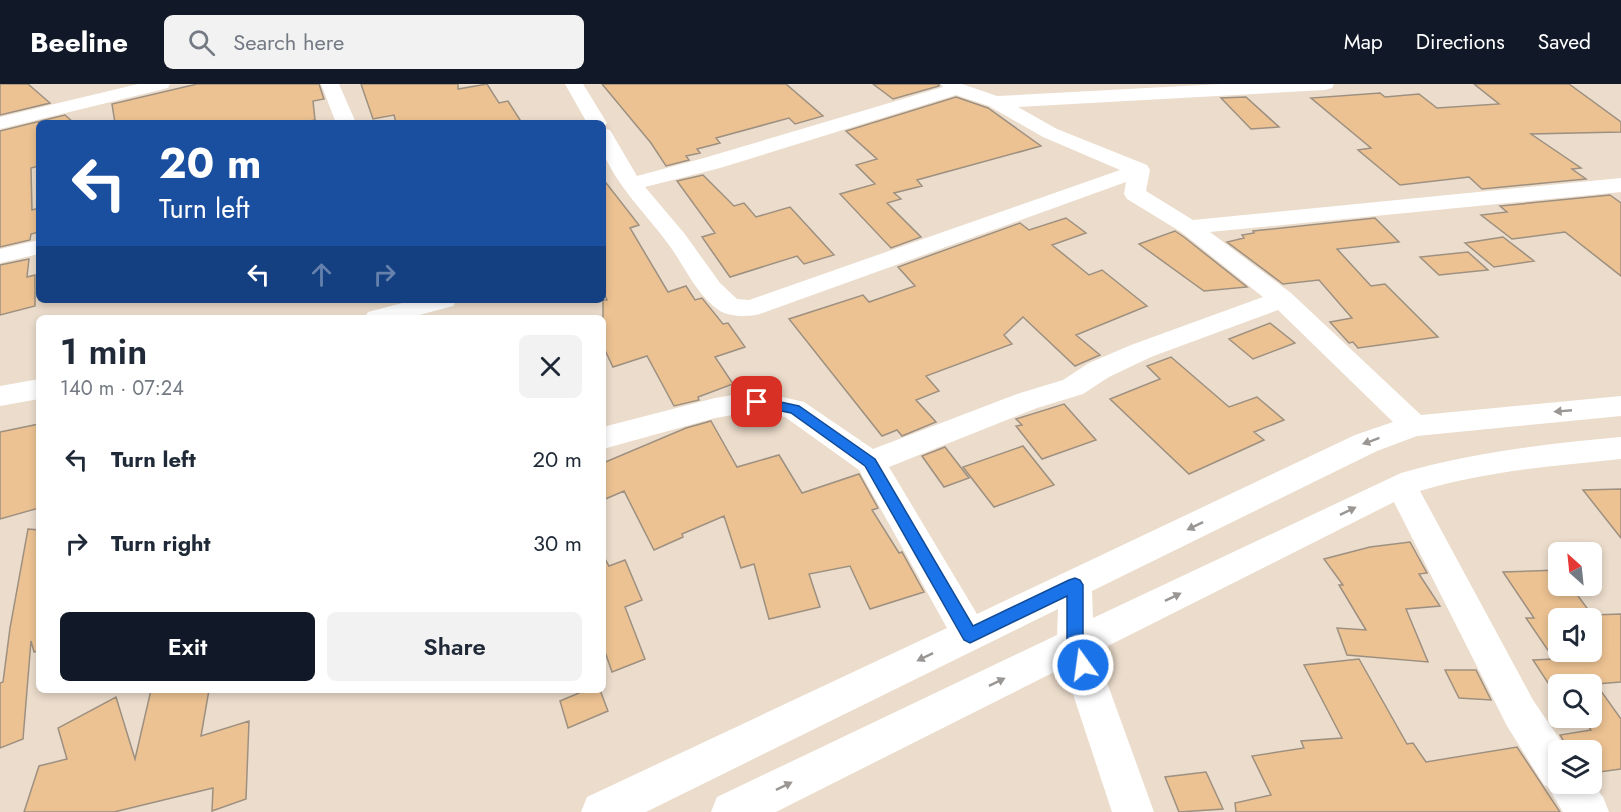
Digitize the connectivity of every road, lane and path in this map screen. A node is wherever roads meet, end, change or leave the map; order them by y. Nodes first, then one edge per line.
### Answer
1 (161, 84) edge
2 (330, 84) edge
3 (574, 84) edge
4 (1325, 84) edge
5 (953, 86) edge
6 (119, 88) edge
7 (1179, 88) edge
8 (83, 102) junction
9 (996, 102) junction
10 (92, 120) edge
11 (345, 120) edge
12 (595, 120) edge
13 (0, 123) edge
14 (606, 139) edge
15 (1139, 170) junction
16 (631, 183) junction
17 (1621, 185) edge
18 (1189, 227) junction
19 (36, 248) edge
20 (0, 256) edge
21 (1282, 298) junction
22 (426, 303) edge
23 (388, 315) edge
24 (36, 390) edge
25 (0, 396) edge
26 (1621, 406) edge
27 (1415, 426) junction
28 (606, 437) edge
29 (1621, 448) edge
30 (870, 462) junction
31 (1401, 485) junction
32 (1075, 585) junction
33 (970, 635) junction
34 (1075, 645) junction
35 (1548, 756) edge
36 (1575, 794) edge
37 (602, 812) edge
38 (732, 812) edge
39 (1133, 812) edge
40 (1588, 812) edge

1 - 6 street
2 - 11 street
3 - 12 street
4 - 7 street
5 - 9 street
5 - 16 street
6 - 8 street
7 - 9 street
8 - 10 street
8 - 13 street
9 - 15 street
14 - 16 street
15 - 16 street
15 - 18 street
17 - 18 street
18 - 21 street
19 - 20 street
21 - 27 street
21 - 30 street
22 - 23 street
24 - 25 street
26 -> 27 street
27 -> 32 street
28 - 30 street
29 - 31 street
30 - 33 street
34 -> 31 street
31 - 35 street
32 - 33 street
32 - 34 street
33 -> 37 street
38 -> 34 street
34 - 39 street
36 - 40 street

